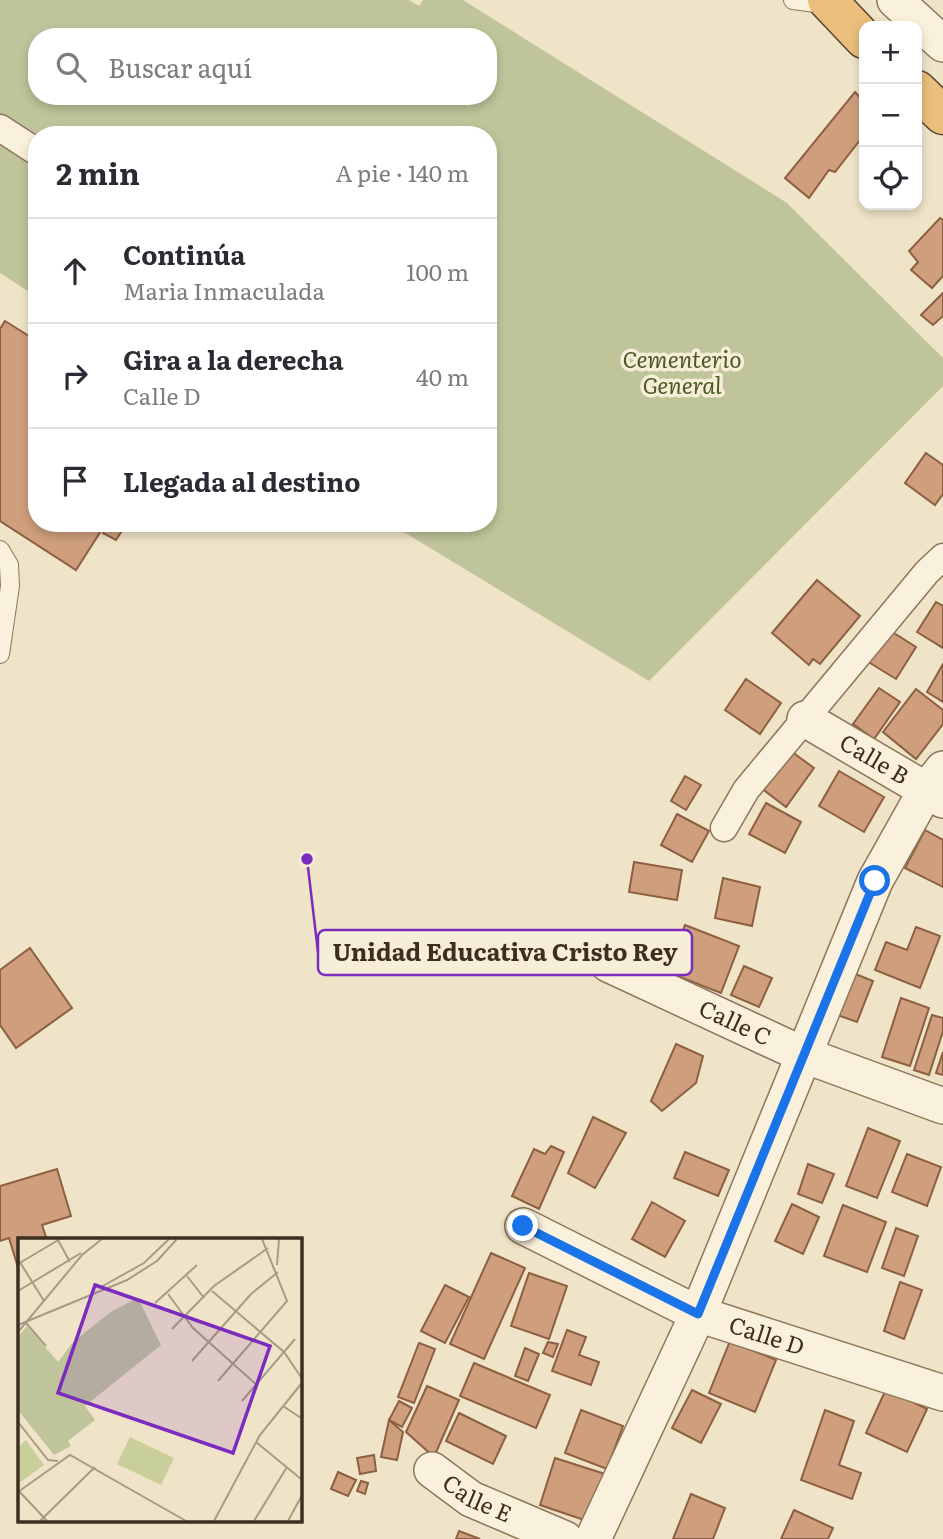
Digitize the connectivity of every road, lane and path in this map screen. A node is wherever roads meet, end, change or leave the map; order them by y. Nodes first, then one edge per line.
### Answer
1 (793, 0) edge
2 (895, 0) edge
3 (829, 2) edge
4 (859, 34) edge
5 (943, 44) edge
6 (922, 95) edge
7 (943, 115) edge
8 (0, 128) edge
9 (28, 146) edge
10 (0, 550) edge
11 (943, 557) edge
12 (0, 654) edge
13 (805, 719) junction
14 (937, 787) edge
15 (724, 828) dead end
16 (608, 964) dead end
17 (804, 1055) junction
18 (943, 1106) edge
19 (523, 1226) dead end
20 (698, 1314) junction
21 (943, 1393) edge
22 (432, 1470) dead end
23 (565, 1539) edge
24 (593, 1539) edge

1 - 3 lane
2 - 5 street
3 - 4 highway
6 - 7 highway
8 - 9 street
10 - 12 lane
11 - 13 street
13 - 14 street, Calle B
13 - 15 street
14 - 17 street
16 - 17 street, Calle C
17 - 18 street, Calle C
17 - 20 street
19 - 20 street, Calle D
20 - 21 street, Calle D
20 - 24 street
22 - 23 street, Calle E

